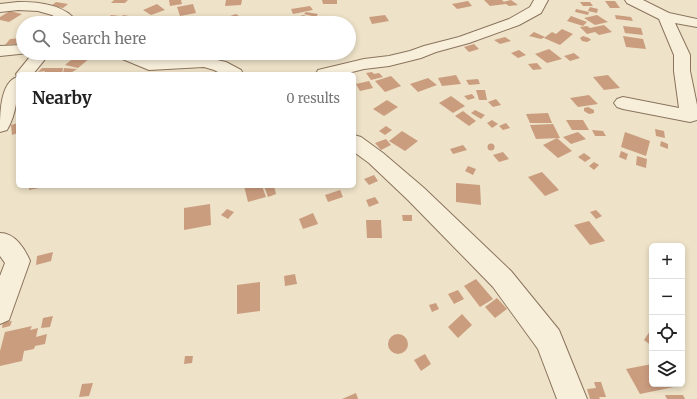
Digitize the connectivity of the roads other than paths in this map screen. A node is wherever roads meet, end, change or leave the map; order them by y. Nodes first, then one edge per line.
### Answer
1 (541, 0) edge
2 (632, 0) edge
3 (0, 8) edge
4 (64, 16) edge
5 (665, 16) junction
6 (697, 23) edge
7 (16, 50) edge
8 (0, 51) edge
9 (36, 60) edge
10 (137, 60) edge
11 (26, 72) edge
12 (230, 72) edge
13 (332, 72) edge
14 (16, 85) edge
15 (622, 103) dead end
16 (694, 117) edge
17 (0, 125) edge
18 (356, 143) edge
19 (0, 243) edge
20 (0, 311) edge
21 (572, 399) edge

1 - 13 street
2 - 5 street
3 - 4 street
5 - 6 street
5 - 16 street
7 - 8 street
9 - 11 street
10 - 12 street
14 - 17 street
15 - 16 street
18 - 21 street
19 - 20 street

